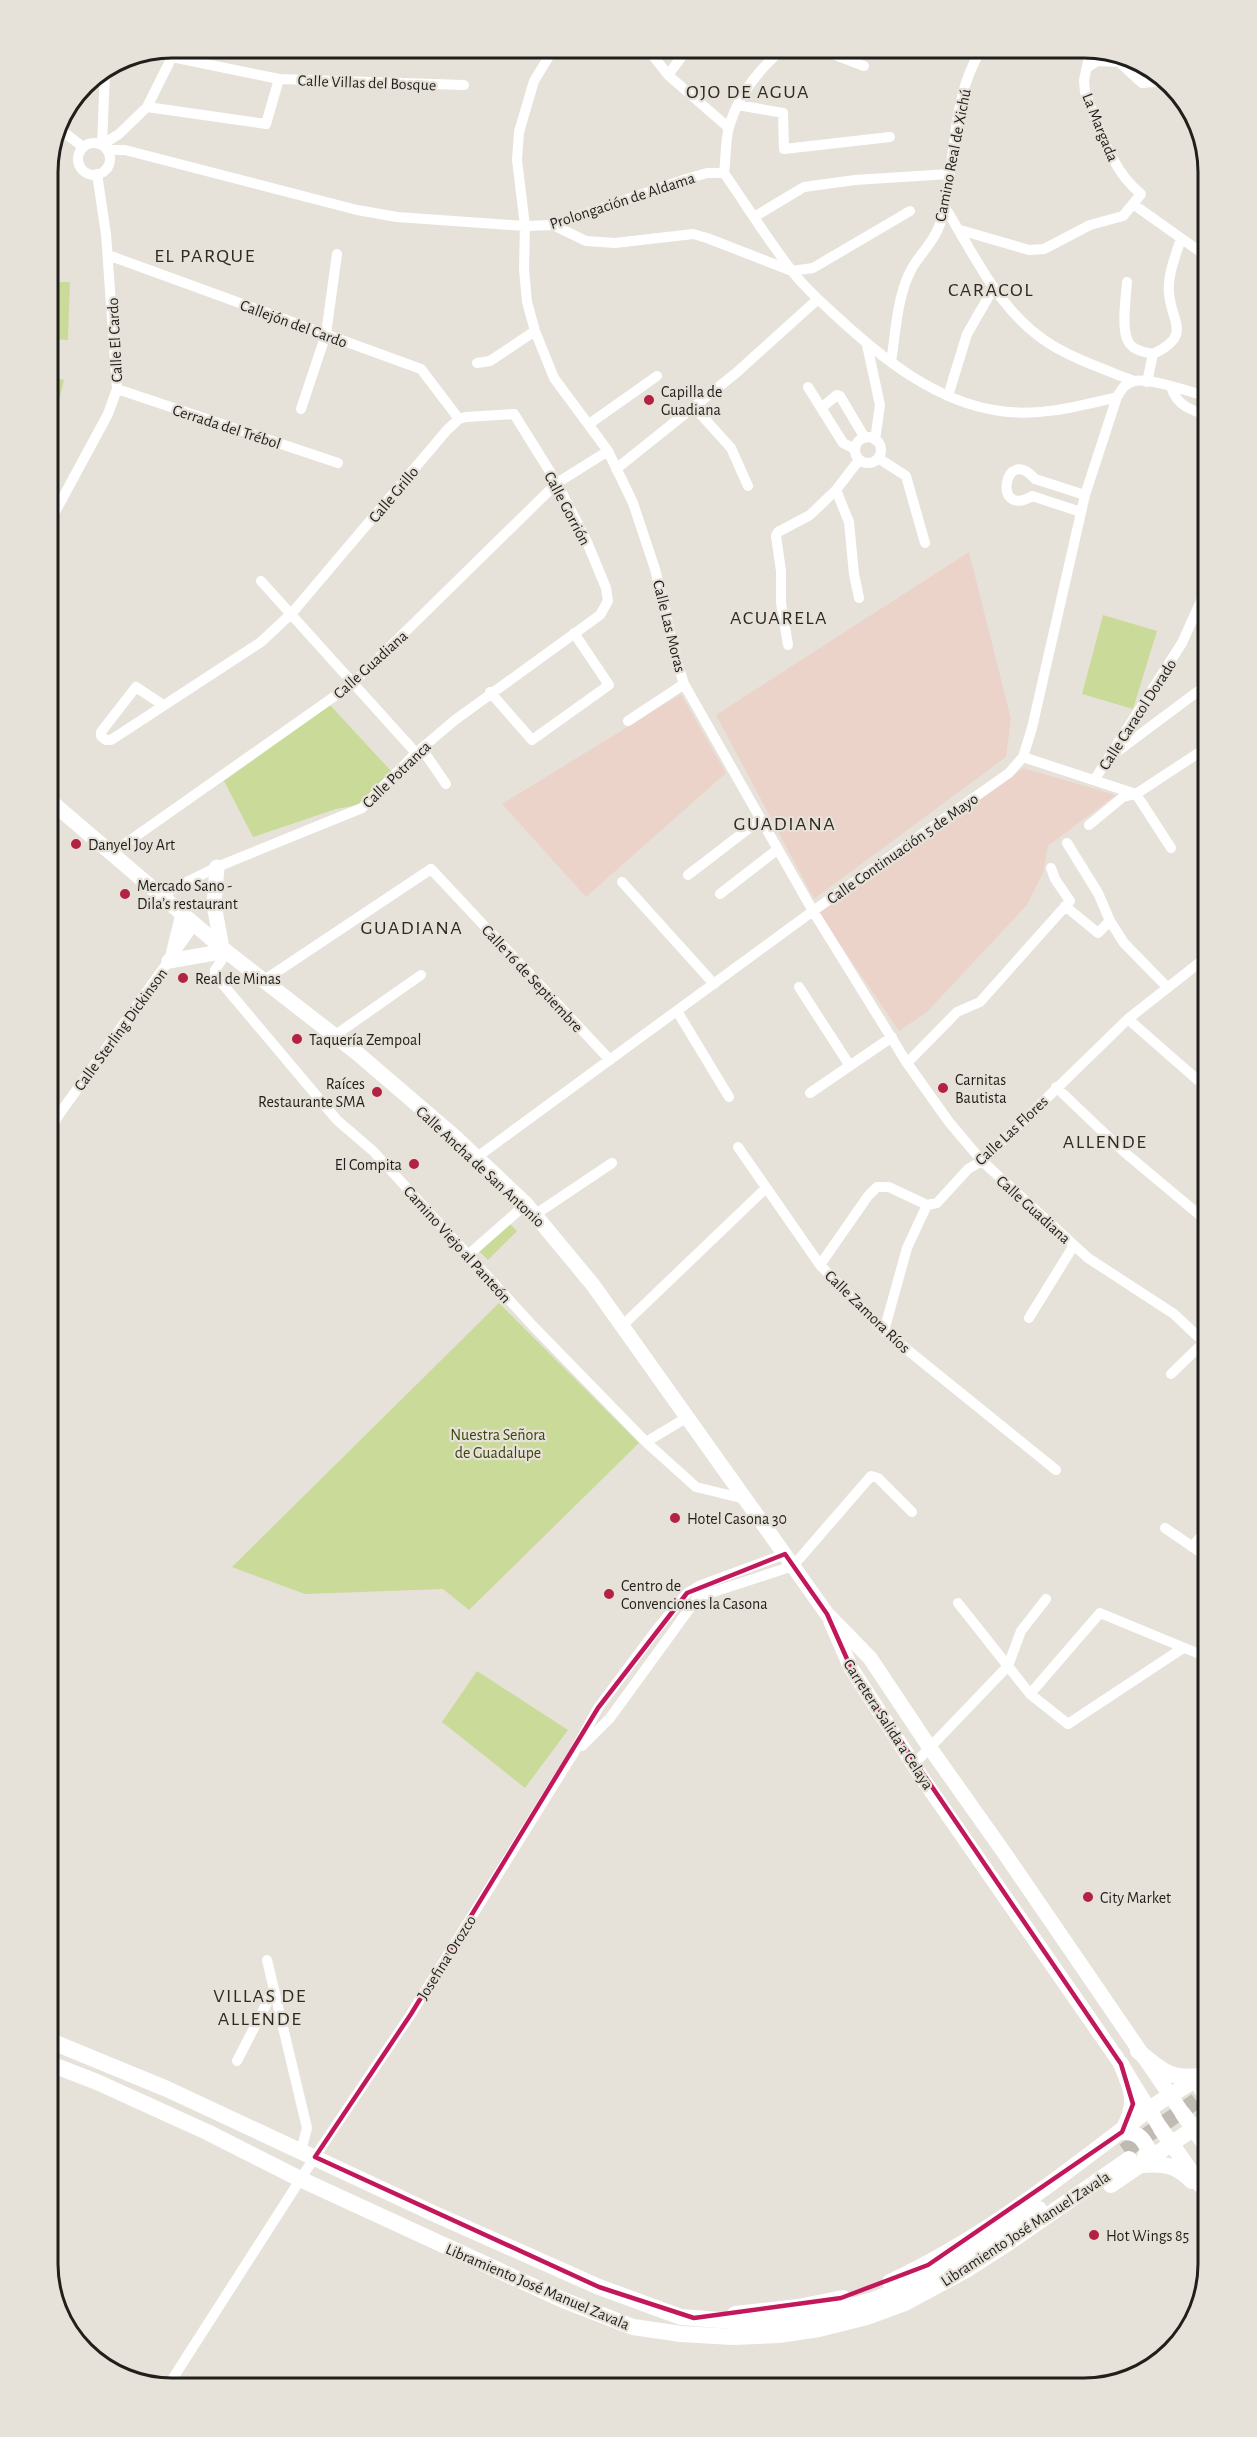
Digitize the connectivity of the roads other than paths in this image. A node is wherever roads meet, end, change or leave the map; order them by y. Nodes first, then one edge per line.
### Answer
1 (171, 59) edge
2 (182, 59) edge
3 (547, 59) edge
4 (656, 59) edge
5 (680, 59) edge
6 (771, 59) edge
7 (846, 59) edge
8 (977, 59) edge
9 (1089, 59) edge
10 (1109, 62) edge
11 (864, 66) dead end
12 (1123, 66) edge
13 (1088, 67) junction
14 (668, 75) junction
15 (279, 79) junction
16 (105, 81) edge
17 (1153, 82) edge
18 (464, 86) dead end
19 (738, 105) junction
20 (147, 107) junction
21 (729, 128) junction
22 (65, 133) edge
23 (890, 137) dead end
24 (83, 147) junction
25 (104, 147) junction
26 (96, 174) junction
27 (724, 174) junction
28 (949, 174) junction
29 (1133, 204) junction
30 (944, 206) junction
31 (910, 211) dead end
32 (754, 217) junction
33 (554, 225) junction
34 (525, 226) junction
35 (960, 231) junction
36 (1181, 238) junction
37 (1198, 250) edge
38 (337, 254) dead end
39 (108, 255) junction
40 (792, 271) junction
41 (1127, 282) dead end
42 (993, 289) junction
43 (818, 299) junction
44 (535, 331) junction
45 (326, 334) junction
46 (867, 345) junction
47 (1153, 354) junction
48 (891, 362) junction
49 (477, 363) dead end
50 (657, 376) dead end
51 (1134, 381) junction
52 (1147, 382) junction
53 (808, 387) dead end
54 (1171, 387) junction
55 (117, 389) junction
56 (1198, 394) edge
57 (948, 396) junction
58 (1117, 397) junction
59 (694, 407) junction
60 (821, 408) junction
61 (301, 409) dead end
62 (1198, 413) edge
63 (459, 419) junction
64 (589, 424) junction
65 (870, 439) junction
66 (855, 449) junction
67 (608, 451) junction
68 (878, 458) junction
69 (859, 460) junction
70 (338, 463) dead end
71 (616, 469) junction
72 (557, 483) junction
73 (748, 486) dead end
74 (836, 490) junction
75 (1085, 495) junction
76 (59, 505) edge
77 (1081, 512) junction
78 (925, 543) dead end
79 (261, 581) dead end
80 (859, 598) dead end
81 (605, 608) joint
82 (1198, 608) edge
83 (292, 613) junction
84 (574, 633) junction
85 (788, 645) dead end
86 (352, 684) junction
87 (684, 684) junction
88 (1198, 691) edge
89 (490, 692) junction
90 (164, 705) junction
91 (628, 721) dead end
92 (419, 751) junction
93 (1198, 754) edge
94 (1111, 755) junction
95 (1023, 757) junction
96 (1095, 779) junction
97 (446, 784) dead end
98 (1136, 794) junction
99 (59, 808) edge
100 (761, 819) junction
101 (1089, 825) dead end
102 (1067, 843) dead end
103 (1171, 848) dead end
104 (778, 849) junction
105 (112, 853) junction
106 (217, 867) junction
107 (1051, 868) dead end
108 (688, 875) dead end
109 (622, 882) dead end
110 (720, 894) dead end
111 (161, 895) junction
112 (1067, 903) junction
113 (813, 911) junction
114 (189, 919) junction
115 (1110, 921) junction
116 (225, 950) junction
117 (171, 958) junction
118 (1198, 963) edge
119 (421, 975) dead end
120 (263, 981) junction
121 (714, 984) junction
122 (799, 987) dead end
123 (1167, 987) junction
124 (677, 1011) junction
125 (1128, 1019) junction
126 (334, 1036) junction
127 (892, 1038) junction
128 (610, 1060) junction
129 (908, 1063) junction
130 (850, 1066) junction
131 (1198, 1080) edge
132 (1056, 1087) junction
133 (810, 1093) dead end
134 (729, 1097) dead end
135 (59, 1115) edge
136 (738, 1147) dead end
137 (477, 1157) junction
138 (981, 1161) junction
139 (612, 1162) dead end
140 (766, 1188) junction
141 (927, 1205) junction
142 (531, 1209) junction
143 (1198, 1214) edge
144 (1074, 1245) junction
145 (468, 1255) junction
146 (820, 1265) junction
147 (1029, 1318) dead end
148 (622, 1326) junction
149 (884, 1331) junction
150 (1198, 1336) edge
151 (1198, 1352) edge
152 (1171, 1374) dead end
153 (686, 1418) junction
154 (646, 1442) junction
155 (1056, 1470) dead end
156 (745, 1499) junction
157 (912, 1512) dead end
158 (1165, 1528) dead end
159 (1198, 1539) edge
160 (1192, 1546) junction
161 (1198, 1550) edge
162 (789, 1560) junction
163 (1046, 1599) dead end
164 (958, 1604) dead end
165 (827, 1614) junction
166 (1183, 1648) junction
167 (1198, 1654) edge
168 (1008, 1666) junction
169 (1030, 1694) junction
170 (930, 1748) junction
171 (914, 1764) junction
172 (987, 1829) junction
173 (968, 1843) junction
174 (267, 1960) dead end
175 (274, 1989) junction
176 (58, 2044) edge
177 (1138, 2051) junction
178 (237, 2061) dead end
179 (1121, 2064) junction
180 (58, 2067) edge
181 (1198, 2075) edge
182 (1198, 2078) edge
183 (1170, 2096) junction
184 (1149, 2110) junction
185 (1183, 2114) joint
186 (1198, 2126) edge
187 (1161, 2129) joint
188 (1194, 2129) junction
189 (1122, 2132) junction
190 (1198, 2135) edge
191 (1172, 2144) junction
192 (308, 2154) junction
193 (1132, 2159) junction
194 (300, 2179) junction
195 (1198, 2182) edge
196 (1198, 2187) edge
197 (694, 2318) junction
198 (173, 2378) edge

1 - 20 street
2 - 15 street
3 - 34 street, Calle Las Moras
4 - 14 street
5 - 14 street
6 - 19 street
7 - 11 street
8 - 28 street, Camino Real de Xichú
9 - 13 street
10 - 13 street, La Margada
12 - 17 street, La Margada
13 - 29 street, La Margada
14 - 21 street
15 - 18 street, Calle Villas del Bosque
15 - 20 street, Calle Villas del Bosque
16 - 25 street
19 - 21 street
19 - 23 street
20 - 25 street
21 - 27 street
22 - 24 street
24 - 25 street
24 - 26 street
25 - 26 street
25 - 34 street, Prolongación de Aldama
26 - 39 street, Calle El Cardo
27 - 32 street
27 - 33 street, Prolongación de Aldama
28 - 30 street, Camino Real de Xichú
28 - 32 street
29 - 35 street
29 - 36 street
30 - 35 street
30 - 48 street, Camino Real de Xichú
31 - 40 street
32 - 40 street
33 - 34 street, Prolongación de Aldama
33 - 40 street
34 - 44 street, Calle Las Moras
35 - 42 street
36 - 37 street
36 - 47 street
38 - 45 street
39 - 45 street, Callejón del Cardo
39 - 55 street, Calle El Cardo
40 - 43 street
41 - 47 street
42 - 51 street
42 - 57 street
43 - 46 street
43 - 59 street
44 - 49 street
44 - 64 street, Calle Las Moras
45 - 61 street
45 - 63 street, Callejón del Cardo
46 - 48 street
46 - 65 street
47 - 52 street
48 - 57 street
50 - 64 street
51 - 52 street
51 - 58 street
52 - 54 street
53 - 60 street
54 - 56 street
54 - 62 street
55 - 70 street, Cerrada del Trébol
55 - 76 street, Calle El Cardo
57 - 58 street
58 - 75 street, Calle Continuación 5 de Mayo
59 - 71 street
59 - 73 street
60 - 65 street
60 - 66 street
63 - 72 street, Calle Gorrión
63 - 83 street, Calle Grillo
64 - 67 street, Calle Las Moras
65 - 66 street
65 - 68 street
66 - 69 street
67 - 71 street, Calle Las Moras
67 - 72 street, Calle Guadiana
68 - 69 street
68 - 78 street
69 - 74 street
71 - 87 street, Calle Las Moras
72 - 81 street, Calle Gorrión
72 - 86 street, Calle Guadiana
74 - 80 street
74 - 85 street
75 - 77 street, Calle Continuación 5 de Mayo
75 - 77 street
77 - 95 street, Calle Continuación 5 de Mayo
79 - 83 street
81 - 84 street, Calle Potranca
82 - 94 street, Calle Caracol Dorado
83 - 86 street
83 - 90 street, Calle Grillo
84 - 89 street, Calle Potranca
84 - 89 street
86 - 92 street
86 - 105 street, Calle Guadiana
87 - 91 street
87 - 100 street, Calle Las Moras
88 - 94 street
89 - 92 street, Calle Potranca
90 - 90 street, Calle Grillo
92 - 97 street
92 - 106 street, Calle Potranca
93 - 98 street
94 - 96 street, Calle Caracol Dorado
95 - 96 street
95 - 113 street, Calle Continuación 5 de Mayo
96 - 98 street
98 - 101 street
98 - 103 street
99 - 105 main road, Calle Ancha de San Antonio
100 - 104 street, Calle Las Moras
100 - 108 street
102 - 115 street
104 - 110 street
104 - 113 street, Calle Las Moras
105 - 111 main road, Calle Ancha de San Antonio
106 - 111 street, Calle Potranca
106 - 116 main road
107 - 112 street
109 - 121 street
111 - 114 main road, Calle Ancha de San Antonio
112 - 115 street
112 - 129 street
113 - 121 street, Calle Continuación 5 de Mayo
113 - 127 street, Calle Las Moras
114 - 116 main road, Calle Ancha de San Antonio
114 - 117 main road
115 - 123 street
116 - 117 main road
116 - 120 main road, Calle Ancha de San Antonio
116 - 145 street, Camino Viejo al Panteón
117 - 135 street, Calle Sterling Dickinson
118 - 123 street, Calle Las Flores
119 - 126 street
120 - 126 main road, Calle Ancha de San Antonio
120 - 128 street, Calle 16 de Septiembre
121 - 124 street, Calle Continuación 5 de Mayo
122 - 130 street
123 - 125 street, Calle Las Flores
124 - 128 street, Calle Continuación 5 de Mayo
124 - 134 street
125 - 131 street
125 - 132 street, Calle Las Flores
126 - 137 main road, Calle Ancha de San Antonio
127 - 129 street, Calle Guadiana
127 - 130 street
128 - 137 street, Calle Continuación 5 de Mayo
129 - 138 street, Calle Guadiana
130 - 133 street
132 - 138 street, Calle Las Flores
132 - 143 street
136 - 140 street, Calle Zamora Ríos
137 - 142 main road, Calle Ancha de San Antonio
138 - 141 street, Calle Las Flores
138 - 144 street, Calle Guadiana
139 - 142 street
140 - 146 street, Calle Zamora Ríos
140 - 148 street
141 - 146 street
141 - 149 street
142 - 145 street
142 - 148 main road, Calle Ancha de San Antonio
144 - 147 street
144 - 150 street, Calle Guadiana
145 - 154 street, Camino Viejo al Panteón
146 - 149 street, Calle Zamora Ríos
148 - 153 main road, Calle Ancha de San Antonio
149 - 155 street, Calle Zamora Ríos
151 - 152 street
153 - 154 street
153 - 156 main road, Calle Ancha de San Antonio
154 - 156 street, Camino Viejo al Panteón
156 - 162 main road, Calle Ancha de San Antonio
157 - 162 street
158 - 160 street
159 - 160 street
160 - 161 street
162 - 165 main road, Calle Ancha de San Antonio
162 - 192 street, Josefina Orozco
163 - 168 street
164 - 168 street
165 - 170 main road, Carretera Salida a Celaya
165 - 171 main road, Carretera Salida a Celaya
166 - 167 street
166 - 169 street
166 - 169 street
168 - 169 street
168 - 170 street
170 - 171 street
170 - 172 main road, Carretera Salida a Celaya
171 - 173 main road, Carretera Salida a Celaya
172 - 173 main road
172 - 177 main road, Carretera Salida a Celaya
173 - 179 main road, Carretera Salida a Celaya
174 - 175 street
175 - 178 street
175 - 192 street
176 - 192 main road, Libramiento José Manuel Zavala
177 - 181 main road
177 - 183 main road, Carretera Salida a Celaya
179 - 184 main road, Carretera Salida a Celaya
179 - 189 main road
180 - 194 main road, Libramiento José Manuel Zavala
182 - 183 main road
183 - 184 main road
183 - 185 main road, Carretera Salida a Celaya
184 - 187 main road, Carretera Salida a Celaya
184 - 189 main road
185 - 188 main road
186 - 188 main road
187 - 191 main road
188 - 190 main road
188 - 191 main road
189 - 193 main road
189 - 197 main road
191 - 193 main road
191 - 195 main road
192 - 194 street, Josefina Orozco
192 - 197 main road, Libramiento José Manuel Zavala
193 - 194 main road, Libramiento José Manuel Zavala
193 - 196 main road
193 - 197 main road, Libramiento José Manuel Zavala
194 - 198 street, Josefina Orozco

